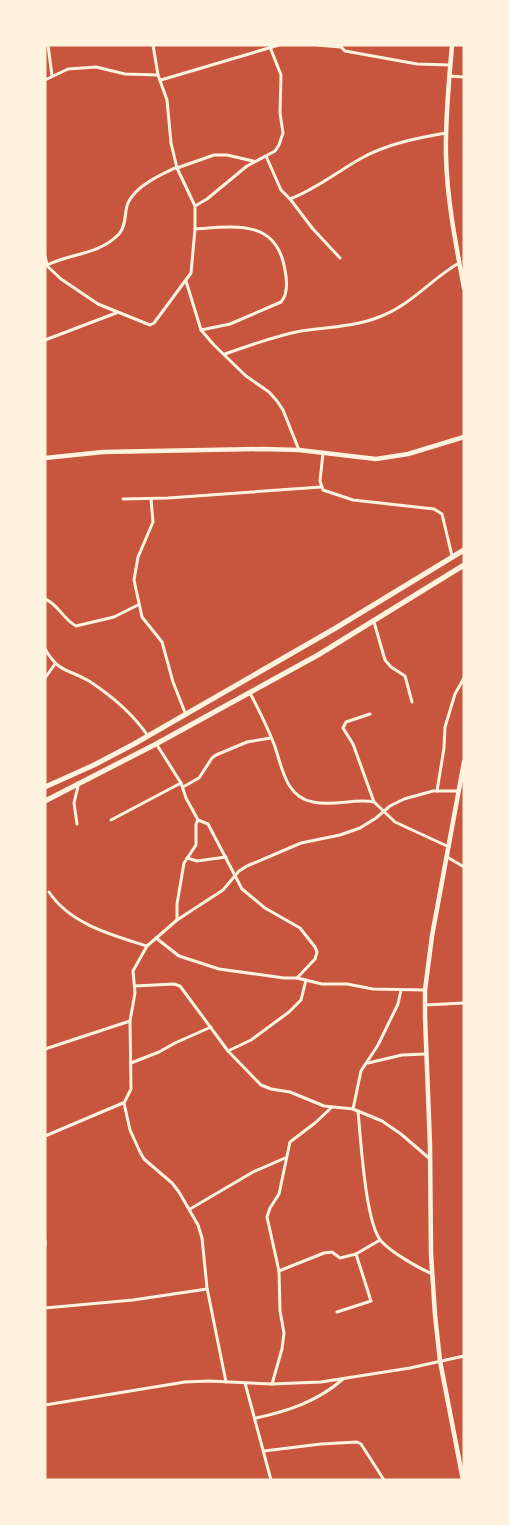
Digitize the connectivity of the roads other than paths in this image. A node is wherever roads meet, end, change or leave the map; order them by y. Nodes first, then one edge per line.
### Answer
1 (48, 45) edge
2 (153, 45) edge
3 (279, 45) edge
4 (317, 45) edge
5 (452, 45) edge
6 (340, 46) edge
7 (270, 47) junction
8 (450, 65) junction
9 (158, 75) junction
10 (52, 76) junction
11 (450, 76) junction
12 (464, 77) edge
13 (45, 80) edge
14 (161, 80) junction
15 (446, 134) junction
16 (266, 156) junction
17 (254, 162) junction
18 (177, 167) junction
19 (290, 199) junction
20 (195, 206) junction
21 (195, 229) junction
22 (45, 256) edge
23 (340, 258) dead end
24 (459, 262) junction
25 (46, 264) edge
26 (186, 281) junction
27 (464, 288) edge
28 (118, 313) junction
29 (201, 330) junction
30 (45, 340) edge
31 (225, 354) junction
32 (464, 437) edge
33 (299, 450) junction
34 (323, 453) junction
35 (45, 458) edge
36 (321, 487) junction
37 (123, 499) dead end
38 (151, 499) junction
39 (464, 550) edge
40 (452, 558) junction
41 (464, 565) edge
42 (45, 599) edge
43 (138, 605) junction
44 (374, 622) junction
45 (309, 642) junction
46 (45, 648) edge
47 (318, 655) junction
48 (55, 664) junction
49 (45, 678) edge
50 (464, 678) edge
51 (250, 693) junction
52 (412, 702) dead end
53 (370, 714) dead end
54 (186, 715) junction
55 (148, 736) junction
56 (271, 738) junction
57 (156, 744) junction
58 (464, 762) edge
59 (182, 785) junction
60 (78, 786) junction
61 (45, 788) edge
62 (437, 791) junction
63 (458, 791) junction
64 (45, 801) edge
65 (374, 802) junction
66 (383, 812) junction
67 (111, 820) dead end
68 (198, 820) junction
69 (77, 824) dead end
70 (449, 847) junction
71 (447, 857) junction
72 (187, 858) junction
73 (226, 858) junction
74 (464, 867) edge
75 (235, 876) junction
76 (49, 892) dead end
77 (177, 920) junction
78 (156, 938) junction
79 (147, 946) junction
80 (297, 978) junction
81 (306, 981) junction
82 (135, 986) junction
83 (401, 990) junction
84 (425, 990) junction
85 (464, 1004) edge
86 (425, 1005) junction
87 (130, 1021) junction
88 (211, 1027) junction
89 (45, 1049) edge
90 (228, 1051) junction
91 (425, 1054) junction
92 (131, 1063) junction
93 (368, 1063) junction
94 (124, 1103) junction
95 (331, 1108) junction
96 (353, 1109) junction
97 (358, 1112) junction
98 (45, 1136) edge
99 (285, 1158) junction
100 (430, 1159) junction
101 (190, 1209) junction
102 (380, 1239) junction
103 (45, 1240) edge
104 (45, 1246) edge
105 (356, 1254) junction
106 (279, 1271) junction
107 (432, 1274) junction
108 (207, 1288) junction
109 (45, 1308) edge
110 (337, 1312) dead end
111 (464, 1356) edge
112 (441, 1361) junction
113 (344, 1378) junction
114 (226, 1382) junction
115 (245, 1383) junction
116 (272, 1384) junction
117 (45, 1405) edge
118 (256, 1418) junction
119 (264, 1451) junction
120 (271, 1480) edge
121 (384, 1480) edge
122 (463, 1480) edge

1 - 10 street
2 - 9 street
3 - 7 street
4 - 6 street
5 - 8 main road
6 - 8 street
7 - 14 street
7 - 16 street
8 - 11 main road
9 - 10 street
9 - 14 street
10 - 13 street
11 - 12 street
11 - 15 main road
14 - 18 street
15 - 19 street
15 - 24 main road
16 - 17 street
16 - 19 street
17 - 18 street
17 - 20 street
18 - 20 street
18 - 25 street
19 - 23 street
20 - 21 street
21 - 26 street
21 - 29 street
22 - 25 street
24 - 27 main road
24 - 31 street
25 - 28 street
26 - 28 street
26 - 29 street
28 - 30 street
29 - 31 street
31 - 33 street
32 - 34 main road
33 - 34 main road
33 - 35 main road
34 - 36 street
36 - 38 street
36 - 40 street
37 - 38 street
38 - 43 street
39 - 40 main road
40 - 45 main road
41 - 44 main road
42 - 43 street
43 - 54 street
44 - 47 main road
44 - 52 street
45 - 47 main road
45 - 54 main road
46 - 48 street
47 - 51 main road
48 - 49 street
48 - 55 street
50 - 62 street
51 - 56 street
51 - 57 main road
53 - 65 street
54 - 55 main road
55 - 61 main road
56 - 59 street
56 - 65 street
57 - 59 street
57 - 60 main road
58 - 63 main road
59 - 67 street
59 - 68 street
60 - 64 main road
60 - 69 street
62 - 63 street
62 - 66 street
63 - 70 main road
65 - 66 street
66 - 70 street
66 - 75 street
68 - 72 street
68 - 73 street
70 - 71 main road
71 - 74 street
71 - 84 main road
72 - 73 street
72 - 77 street
73 - 75 street
75 - 77 street
75 - 80 street
76 - 79 street
77 - 78 street
78 - 79 street
78 - 80 street
79 - 82 street
80 - 81 street
81 - 83 street
81 - 90 street
82 - 87 street
82 - 88 street
83 - 84 street
83 - 93 street
84 - 86 main road
85 - 86 street
86 - 91 main road
87 - 89 street
87 - 92 street
88 - 90 street
88 - 92 street
90 - 95 street
91 - 93 street
91 - 100 main road
92 - 94 street
93 - 96 street
94 - 98 street
94 - 101 street
95 - 96 street
95 - 99 street
96 - 97 street
97 - 100 street
97 - 102 street
99 - 101 street
99 - 106 street
100 - 107 main road
101 - 108 street
102 - 105 street
102 - 107 street
103 - 104 street
105 - 106 street
105 - 110 street
106 - 116 street
107 - 112 main road
108 - 109 street
108 - 114 street
111 - 112 street
112 - 113 street
112 - 122 main road
113 - 116 street
113 - 118 street
114 - 115 street
114 - 117 street
115 - 116 street
115 - 118 street
118 - 119 street
119 - 120 street
119 - 121 street

